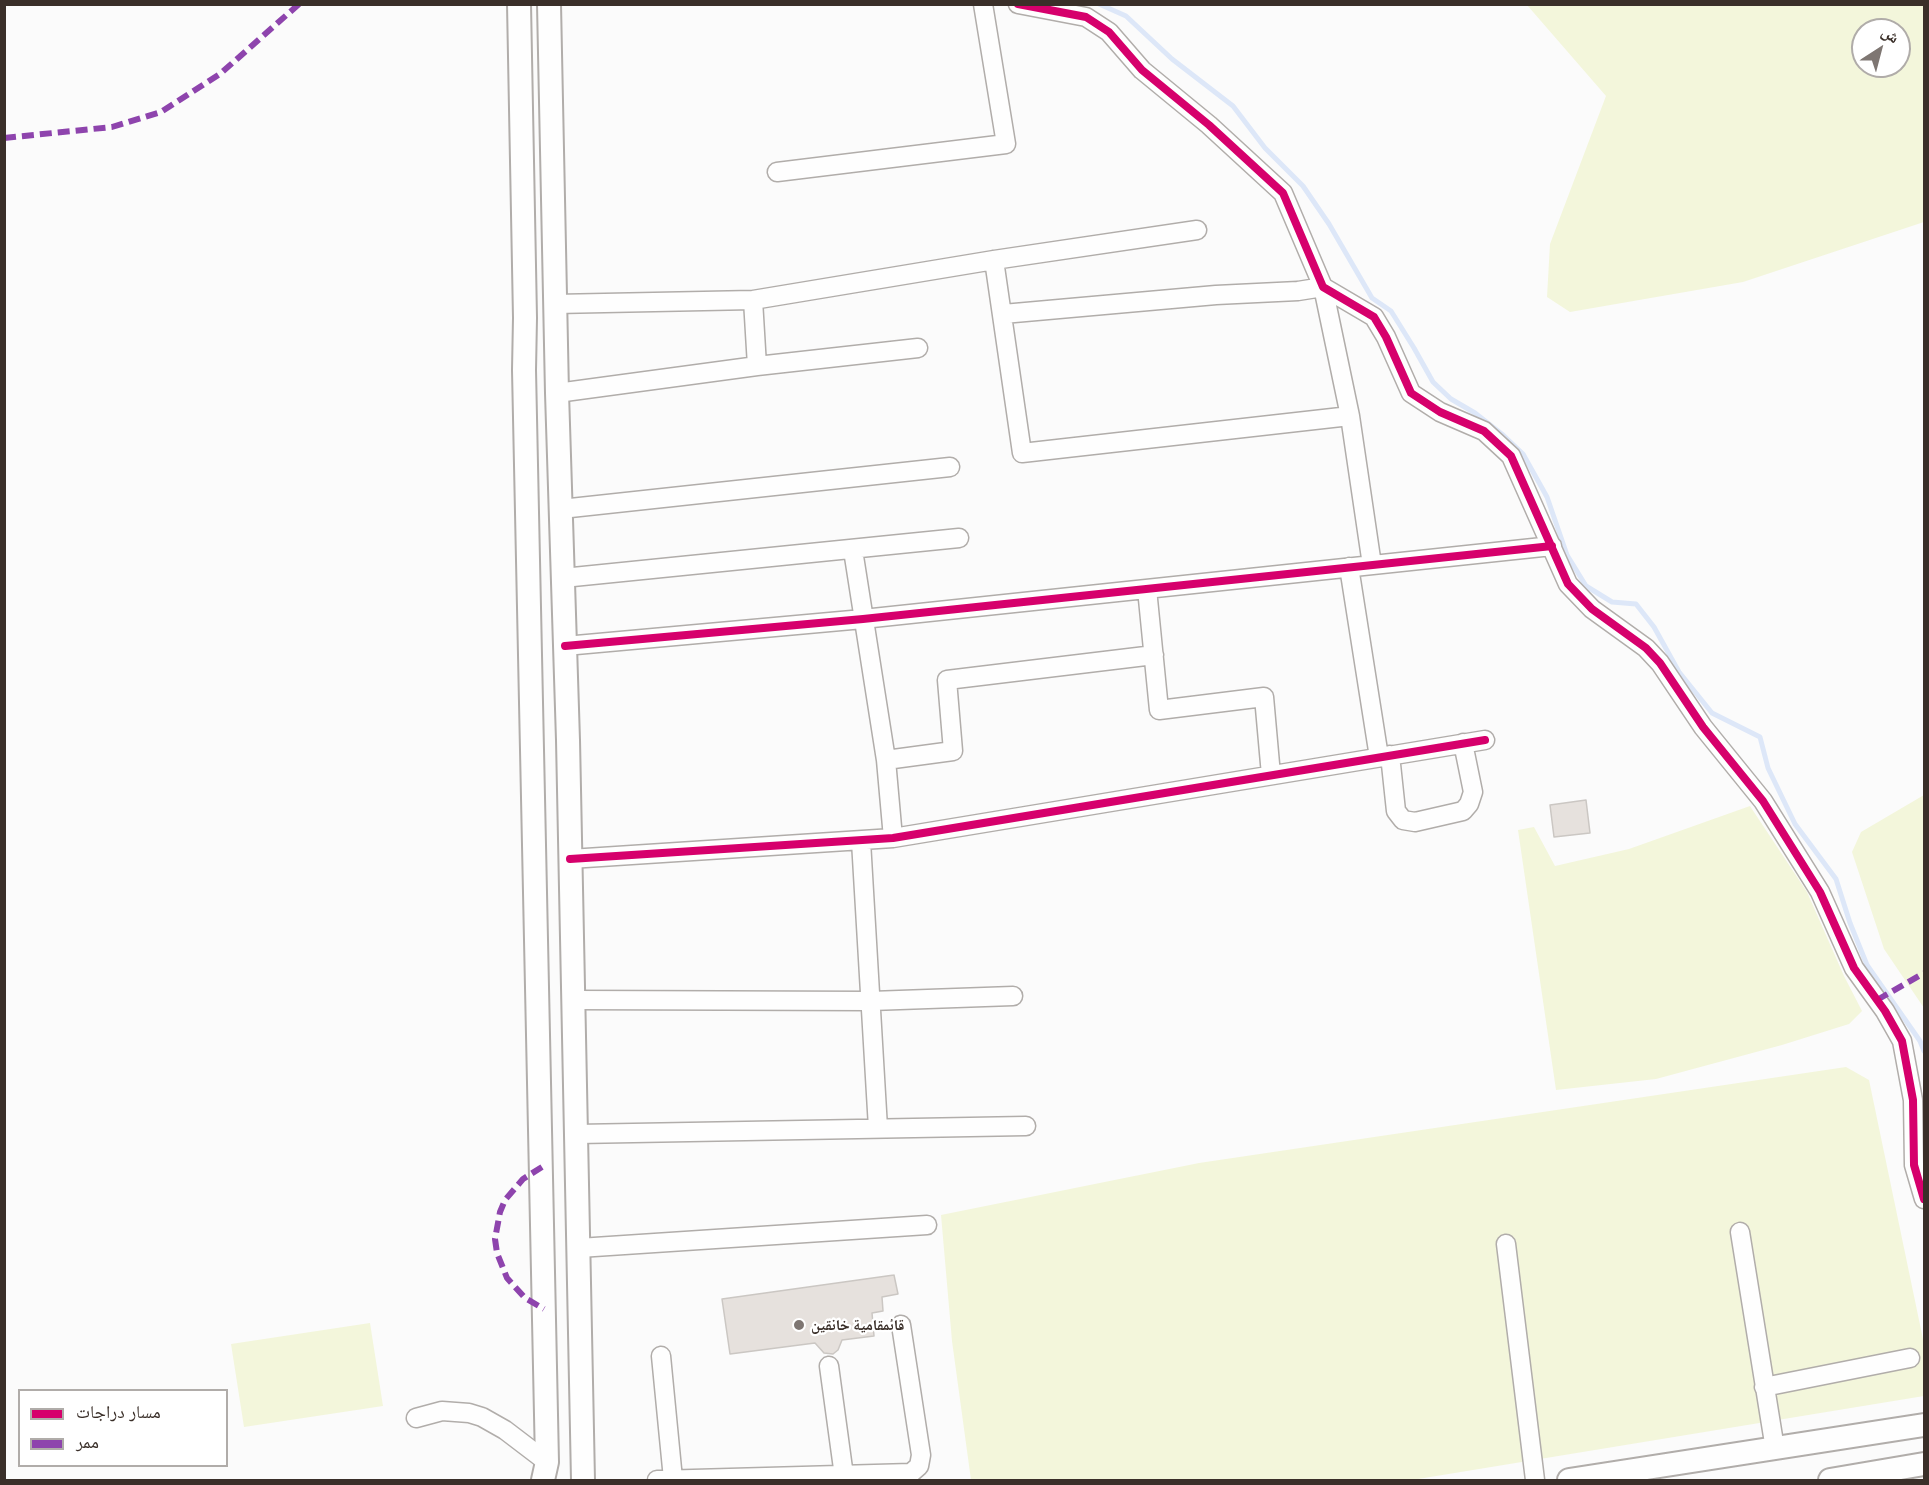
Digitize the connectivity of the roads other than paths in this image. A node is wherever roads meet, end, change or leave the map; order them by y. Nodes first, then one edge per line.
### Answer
1 (519, 4) edge
2 (549, 4) edge
3 (983, 4) edge
4 (1018, 4) edge
5 (777, 172) dead end
6 (1197, 230) dead end
7 (994, 260) junction
8 (1323, 287) junction
9 (753, 300) junction
10 (555, 311) junction
11 (1003, 314) junction
12 (525, 318) junction
13 (918, 348) dead end
14 (757, 366) junction
15 (524, 370) junction
16 (557, 381) junction
17 (1350, 416) junction
18 (950, 467) dead end
19 (561, 509) junction
20 (959, 538) dead end
21 (1552, 546) junction
22 (853, 550) junction
23 (1372, 565) junction
24 (1350, 567) junction
25 (563, 578) junction
26 (1147, 589) junction
27 (863, 619) junction
28 (565, 646) junction
29 (1154, 655) junction
30 (1485, 740) dead end
31 (1463, 743) junction
32 (1384, 756) junction
33 (886, 760) junction
34 (1271, 775) junction
35 (893, 838) junction
36 (861, 841) junction
37 (570, 859) junction
38 (1013, 996) dead end
39 (573, 1000) junction
40 (871, 1001) junction
41 (1026, 1126) dead end
42 (878, 1128) junction
43 (577, 1143) junction
44 (541, 1151) junction
45 (1924, 1199) edge
46 (927, 1225) dead end
47 (1740, 1232) dead end
48 (1506, 1245) dead end
49 (579, 1248) junction
50 (901, 1325) dead end
51 (661, 1356) dead end
52 (1910, 1358) dead end
53 (829, 1366) dead end
54 (1764, 1387) junction
55 (416, 1418) dead end
56 (1924, 1425) edge
57 (1775, 1449) junction
58 (1924, 1464) edge
59 (545, 1471) edge
60 (844, 1476) junction
61 (583, 1480) edge
62 (665, 1480) edge
63 (1535, 1480) edge
64 (1569, 1480) edge
65 (1830, 1480) edge

1 - 12 main road
2 - 10 main road
3 - 5 street
4 - 8 street
6 - 7 street
7 - 9 street
7 - 11 street
8 - 11 street
8 - 17 street
8 - 21 street
9 - 10 street
9 - 14 street
10 - 12 main road
10 - 16 main road
11 - 17 street
12 - 15 main road
13 - 14 street
14 - 16 street
15 - 16 main road
15 - 44 main road
16 - 19 main road
17 - 23 street
18 - 19 street
19 - 25 main road
20 - 22 street
21 - 23 street
21 - 45 street
22 - 25 street
22 - 27 street
23 - 24 street
24 - 26 street
24 - 32 street
25 - 28 main road
26 - 27 street
26 - 29 street
27 - 28 street
27 - 33 street
28 - 37 main road
29 - 33 street
29 - 34 street
30 - 31 street
31 - 32 street
31 - 32 street
32 - 34 street
33 - 35 street
34 - 35 street
35 - 36 street
36 - 37 street
36 - 40 street
37 - 39 main road
38 - 40 street
39 - 40 street
39 - 43 main road
40 - 42 street
41 - 42 street
42 - 43 street
43 - 44 main road
43 - 49 main road
44 - 59 main road
46 - 49 street
47 - 54 street
48 - 63 street
49 - 61 main road
50 - 60 street
51 - 62 street
52 - 54 street
53 - 60 street
54 - 57 street
55 - 59 street
56 - 57 main road
57 - 64 main road
58 - 65 main road
60 - 62 street

